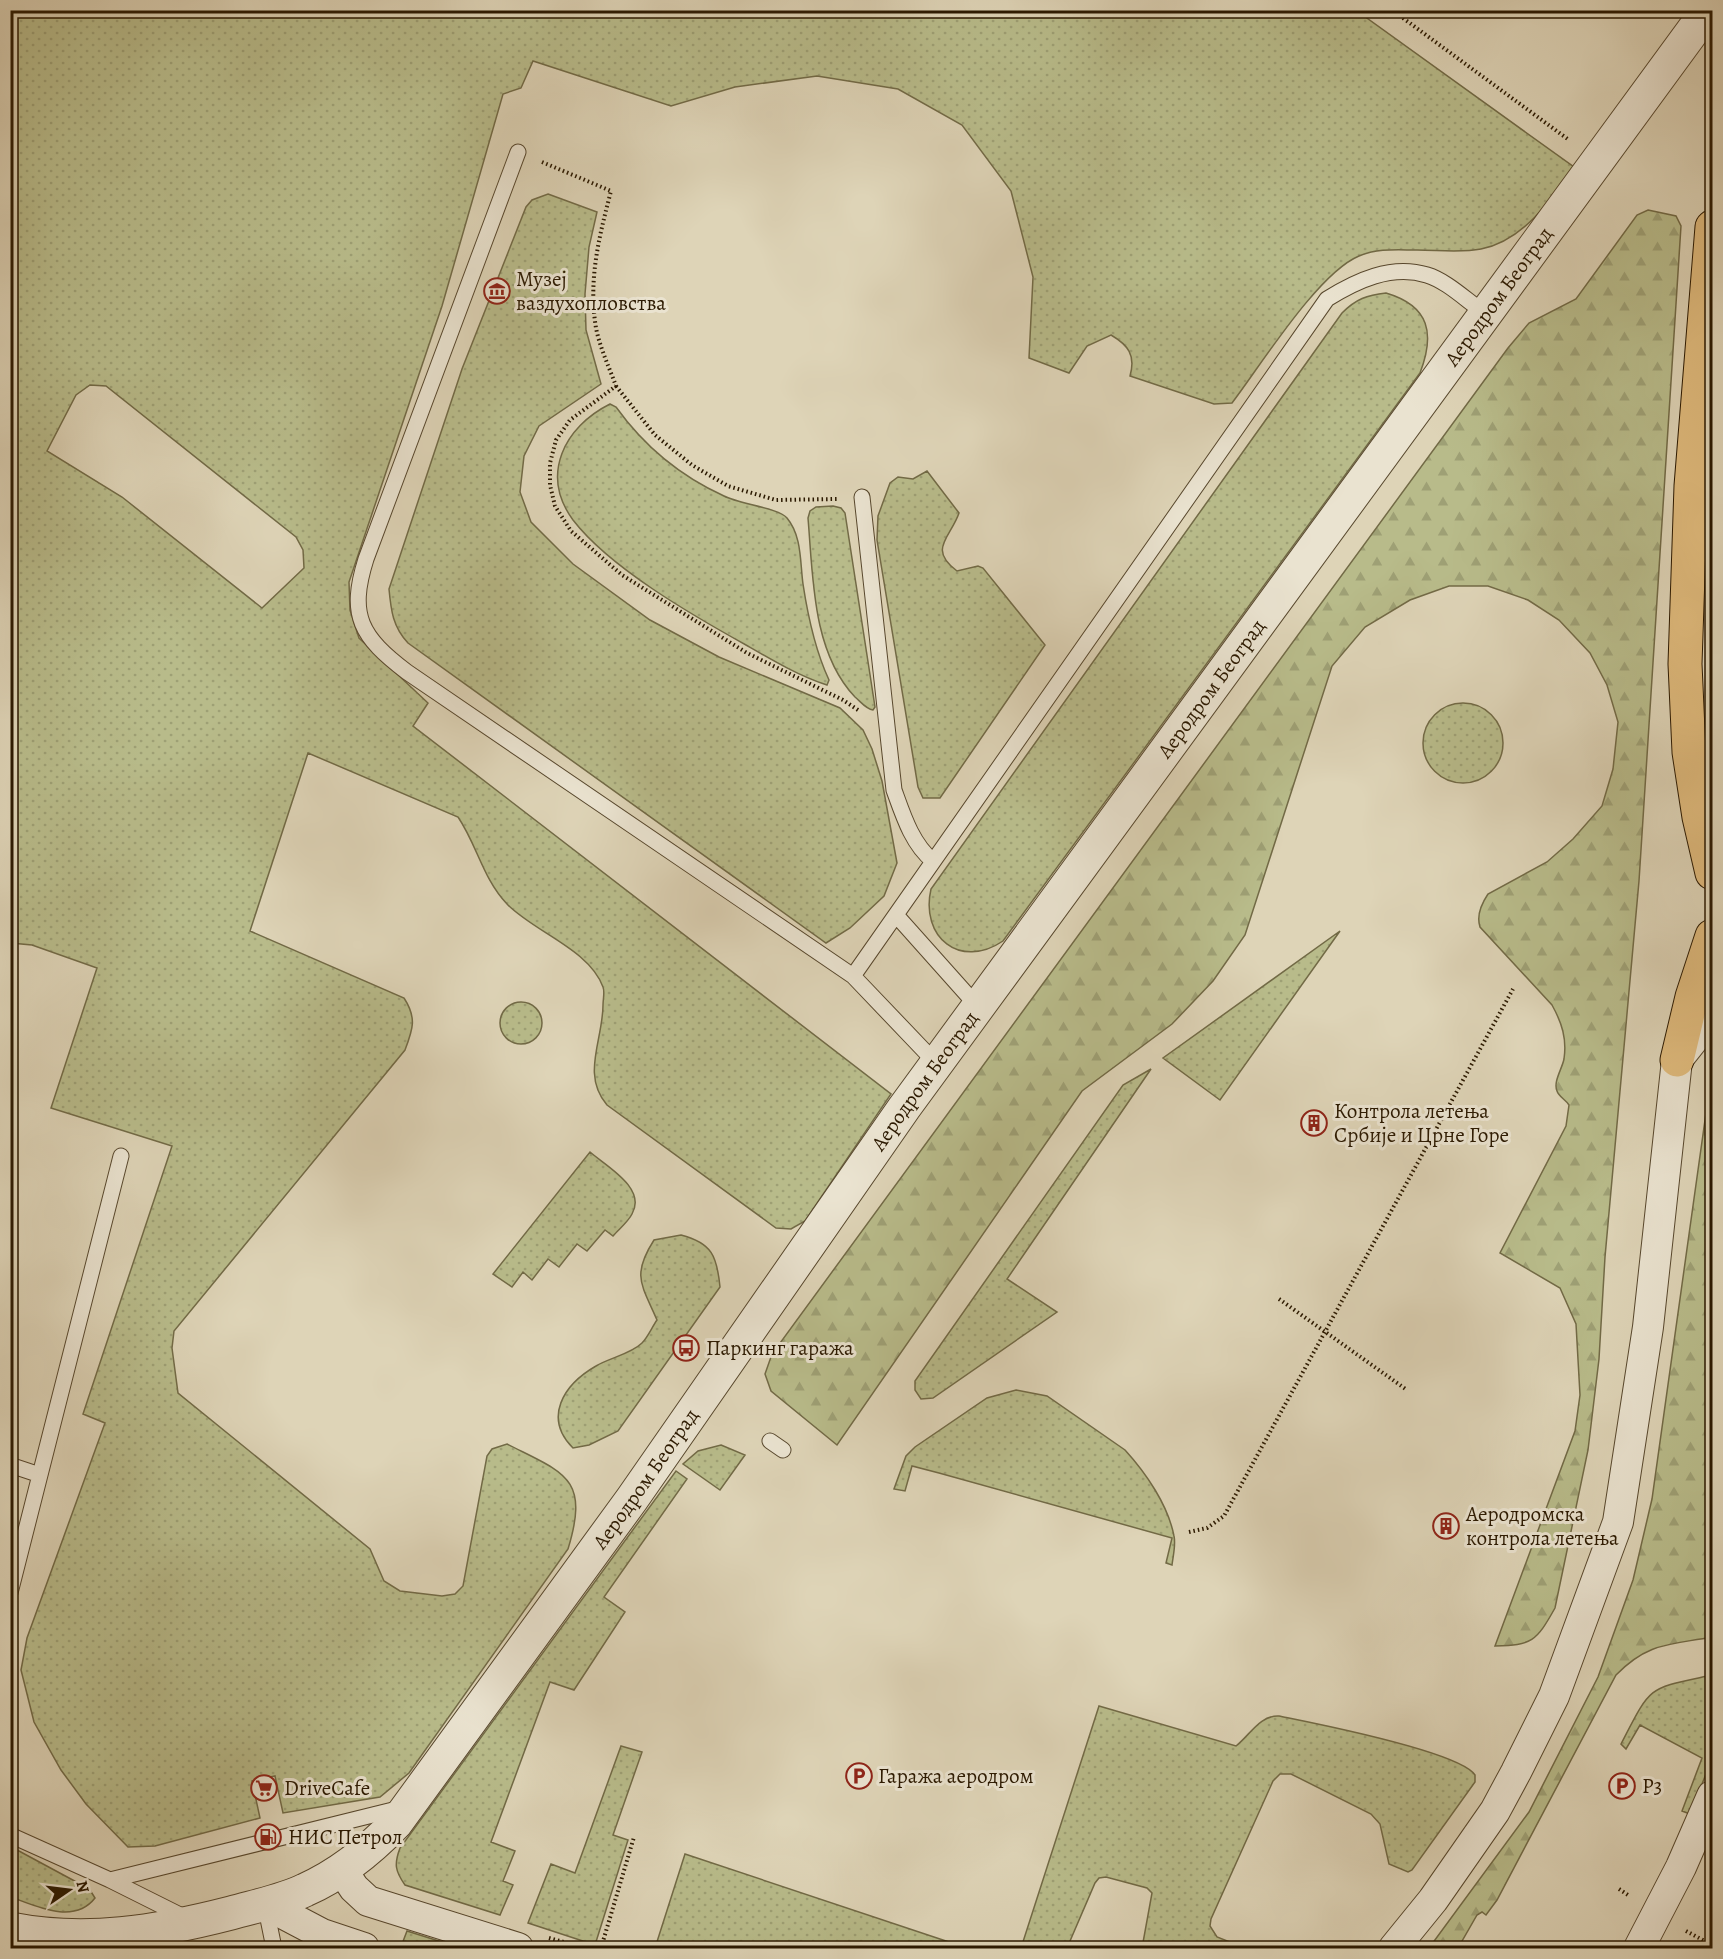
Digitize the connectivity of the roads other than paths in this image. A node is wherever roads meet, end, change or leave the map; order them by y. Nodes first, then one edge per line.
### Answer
1 (1708, 10) edge
2 (518, 152) road end
3 (1713, 227) edge
4 (1485, 313) junction
5 (862, 497) road end
6 (933, 861) junction
7 (1713, 873) edge
8 (896, 915) junction
9 (1713, 936) edge
10 (853, 976) junction
11 (979, 1008) junction
12 (1713, 1016) edge
13 (1677, 1059) junction
14 (937, 1064) junction
15 (121, 1156) dead end
16 (10, 1465) edge
17 (40, 1475) junction
18 (10, 1593) edge
19 (1713, 1796) edge
20 (407, 1807) junction
21 (10, 1835) edge
22 (342, 1870) junction
23 (110, 1880) junction
24 (265, 1904) junction
25 (194, 1922) junction
26 (11, 1931) edge
27 (274, 1948) edge
28 (364, 1948) edge
29 (518, 1948) edge
30 (1394, 1948) edge
31 (1639, 1948) edge

1 - 4 street, Аеродром Београд
2 - 10 lane
3 - 7 main road
4 - 6 lane
4 - 11 street, Аеродром Београд
5 - 6 lane
6 - 8 lane
8 - 10 lane
8 - 11 lane
9 - 13 main road
10 - 14 lane
11 - 14 street, Аеродром Београд
12 - 13 street
13 - 30 street
14 - 20 street, Аеродром Београд
15 - 17 lane
16 - 17 lane
17 - 18 lane
19 - 31 street
20 - 22 street, Аеродром Београд
20 - 23 lane
21 - 23 lane
22 - 24 street, Аеродром Београд
22 - 29 street
23 - 25 lane
24 - 25 street, Аеродром Београд
24 - 27 lane
24 - 28 street
25 - 26 street, Аеродром Београд

